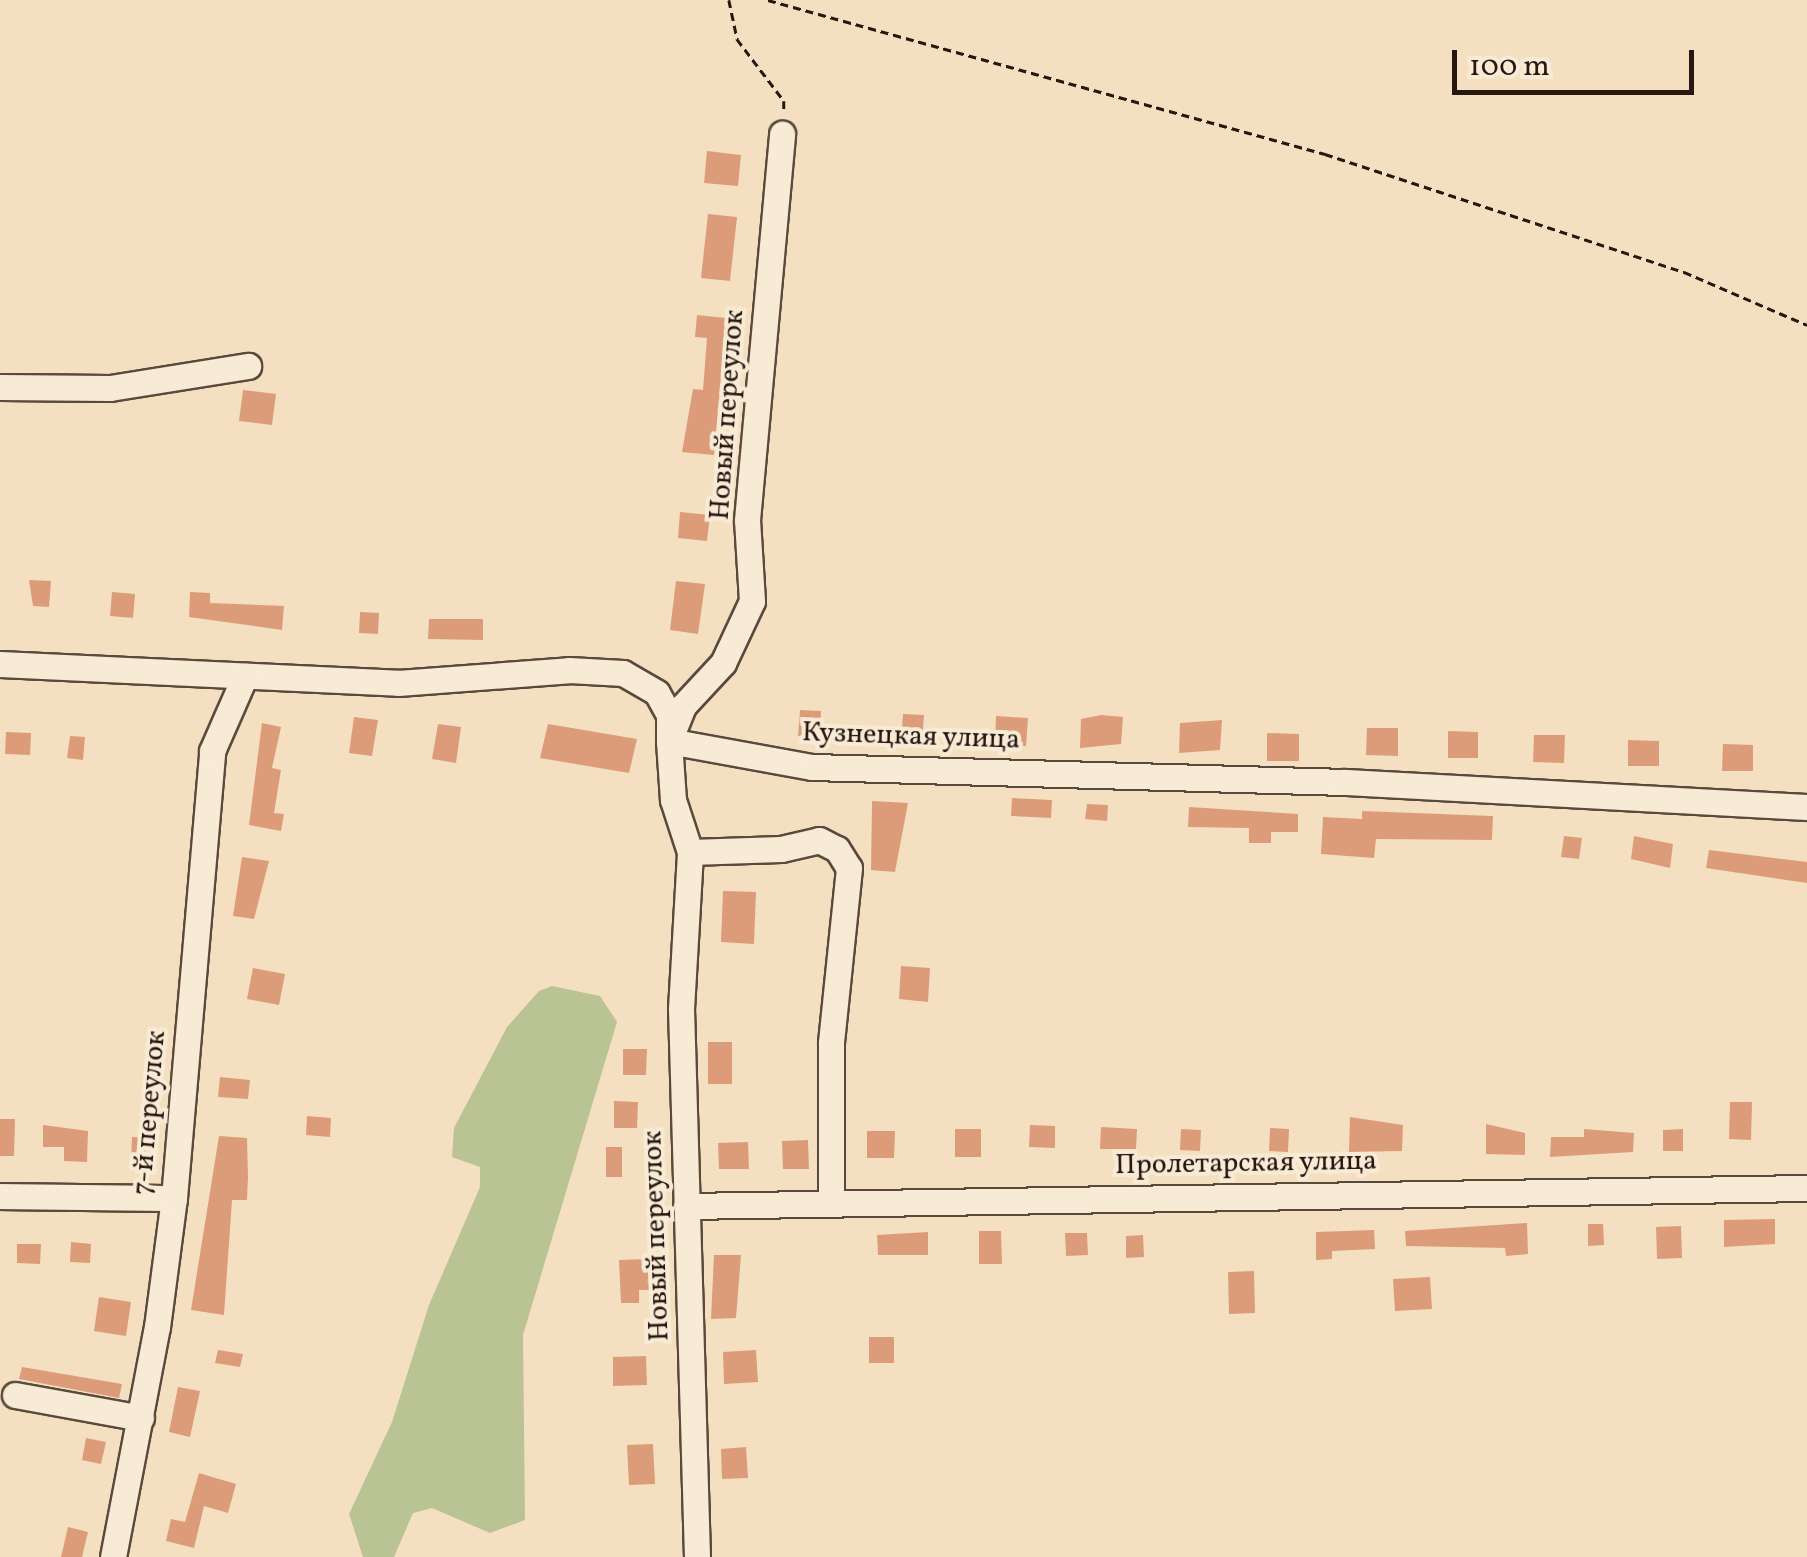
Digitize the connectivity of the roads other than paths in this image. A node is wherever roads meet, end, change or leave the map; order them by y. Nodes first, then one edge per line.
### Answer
1 (782, 134) road end
2 (248, 366) dead end
3 (0, 387) edge
4 (0, 664) edge
5 (245, 676) junction
6 (669, 741) junction
7 (1807, 806) edge
8 (690, 852) junction
9 (1807, 1188) edge
10 (0, 1196) edge
11 (174, 1198) junction
12 (830, 1202) junction
13 (686, 1206) junction
14 (15, 1395) dead end
15 (141, 1418) junction
16 (113, 1557) edge
17 (697, 1557) edge

1 - 6 street, Новый переулок
2 - 3 street
4 - 5 street
5 - 6 street
5 - 11 street, 7-й переулок
6 - 7 street, Кузнецкая улица
6 - 8 street, Новый переулок
8 - 12 street
8 - 13 street, Новый переулок
9 - 12 street, Пролетарская улица
10 - 11 street
11 - 15 street, 7-й переулок
12 - 13 street, Пролетарская улица
13 - 17 street, Новый переулок
14 - 15 street
15 - 16 street, 7-й переулок

